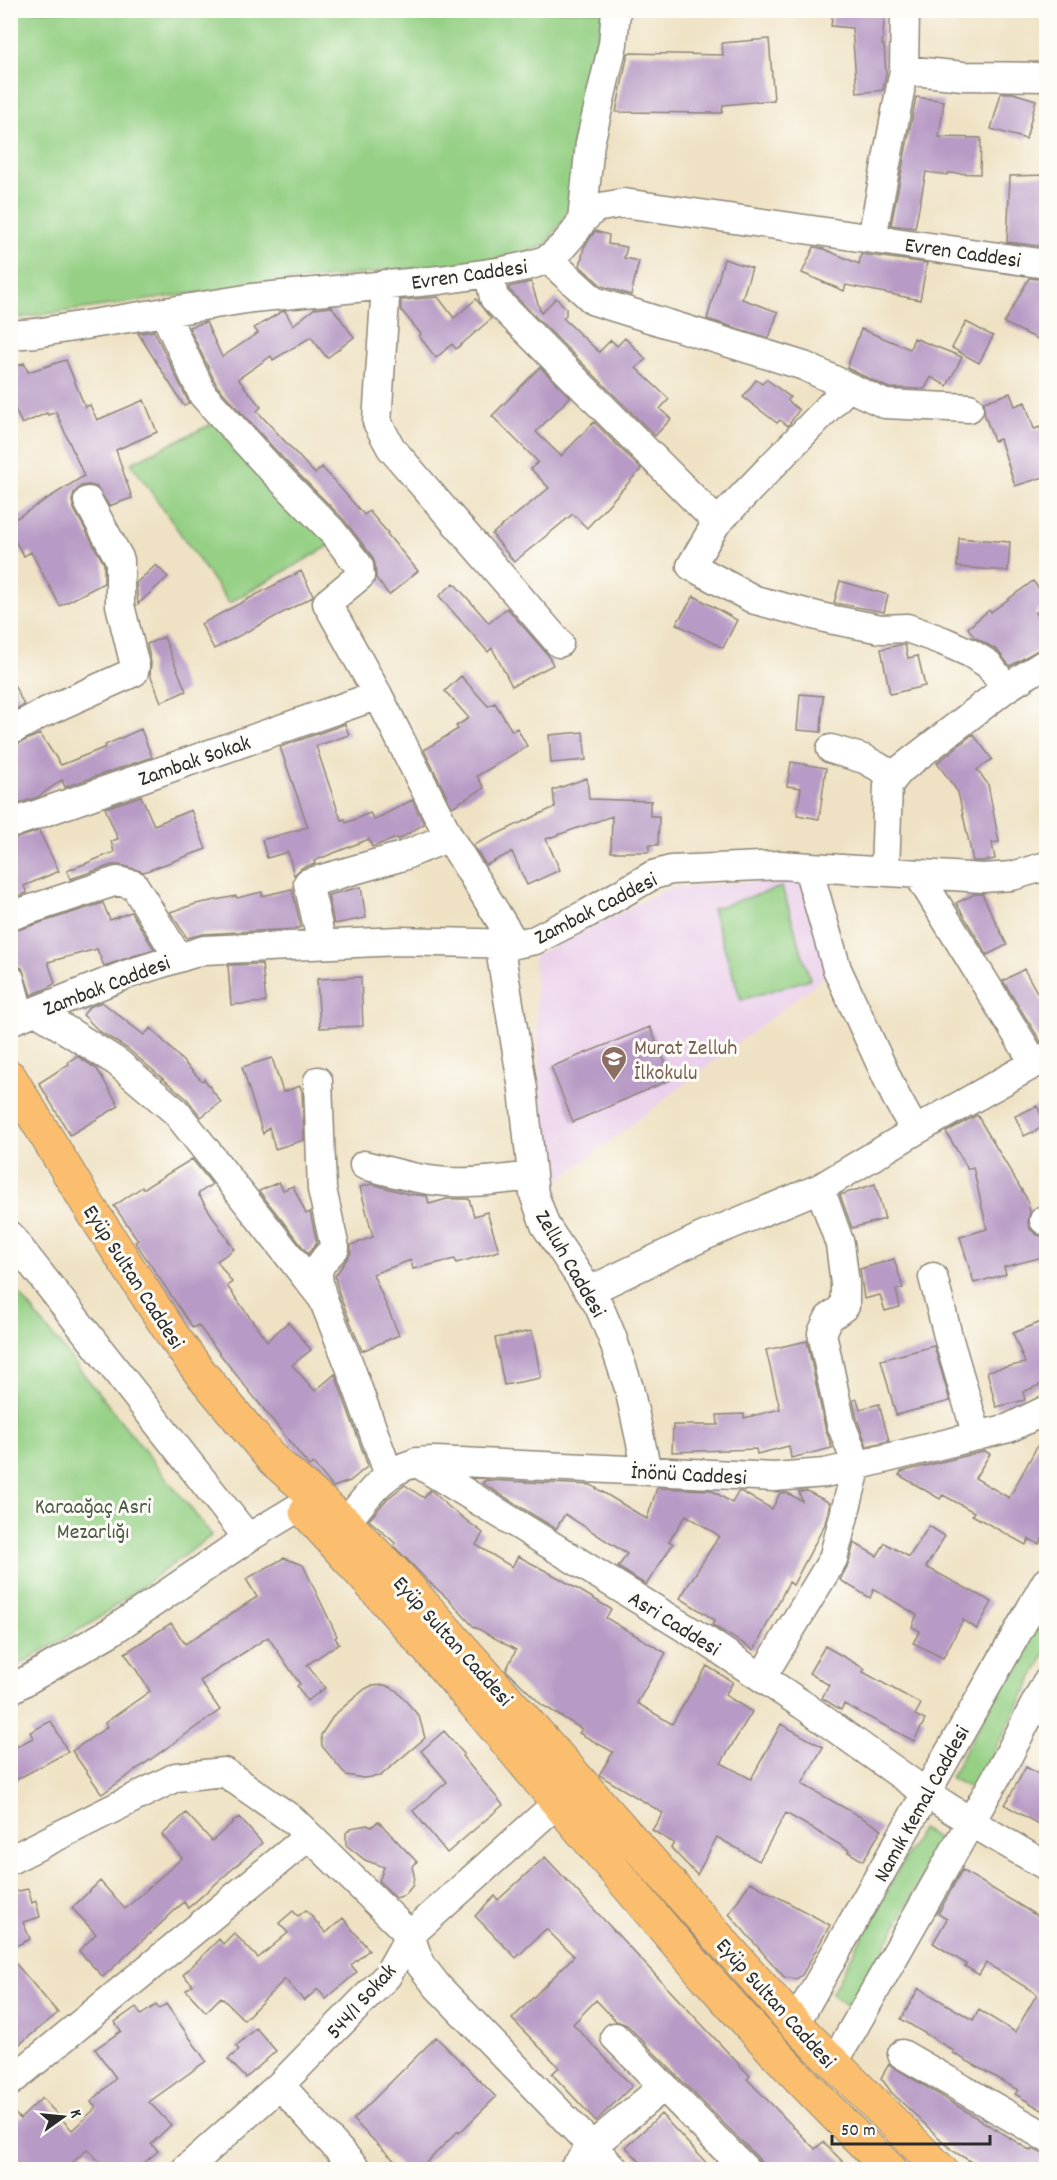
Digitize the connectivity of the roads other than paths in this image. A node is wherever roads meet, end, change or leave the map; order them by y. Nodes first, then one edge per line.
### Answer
1 (616, 10) edge
2 (905, 10) edge
3 (904, 70) junction
4 (1047, 77) edge
5 (582, 221) junction
6 (872, 238) junction
7 (548, 259) junction
8 (1047, 264) edge
9 (489, 273) junction
10 (386, 284) junction
11 (164, 312) junction
12 (10, 335) edge
13 (848, 387) junction
14 (969, 408) dead end
15 (88, 501) dead end
16 (715, 525) junction
17 (559, 643) dead end
18 (1047, 663) edge
19 (1006, 688) junction
20 (378, 695) junction
21 (10, 731) edge
22 (831, 749) dead end
23 (895, 776) junction
24 (10, 824) edge
25 (449, 837) junction
26 (1047, 866) edge
27 (808, 868) junction
28 (885, 871) junction
29 (918, 874) junction
30 (10, 916) edge
31 (322, 944) junction
32 (507, 944) junction
33 (178, 957) junction
34 (10, 979) edge
35 (22, 1016) edge
36 (1041, 1061) edge
37 (318, 1082) dead end
38 (14, 1092) edge
39 (915, 1131) junction
40 (364, 1165) dead end
41 (532, 1176) junction
42 (820, 1188) junction
43 (10, 1236) edge
44 (933, 1277) dead end
45 (589, 1291) junction
46 (323, 1299) junction
47 (1047, 1410) edge
48 (977, 1436) junction
49 (273, 1460) junction
50 (416, 1462) junction
51 (857, 1465) junction
52 (647, 1471) junction
53 (389, 1476) junction
54 (301, 1506) junction
55 (346, 1523) junction
56 (248, 1538) junction
57 (1047, 1582) edge
58 (762, 1677) junction
59 (1047, 1683) edge
60 (10, 1690) edge
61 (926, 1793) junction
62 (556, 1804) junction
63 (971, 1822) junction
64 (309, 1836) junction
65 (10, 1860) edge
66 (1047, 1866) edge
67 (410, 1935) junction
68 (795, 2024) junction
69 (615, 2037) dead end
70 (902, 2054) dead end
71 (833, 2064) junction
72 (10, 2082) edge
73 (280, 2085) junction
74 (664, 2086) junction
75 (1047, 2137) edge
76 (591, 2146) junction
77 (185, 2169) edge
78 (357, 2169) edge
79 (573, 2169) edge
80 (615, 2169) edge
81 (746, 2169) edge
82 (891, 2169) edge
83 (941, 2169) edge

1 - 5 street
2 - 3 street
3 - 4 street
3 - 6 street
5 - 6 street, Evren Caddesi
5 - 7 street, Evren Caddesi
6 - 8 street, Evren Caddesi
7 - 9 street, Evren Caddesi
7 - 13 street
9 - 10 street, Evren Caddesi
9 - 16 street
10 - 11 street, Evren Caddesi
10 - 17 street
11 - 12 street, Evren Caddesi
11 - 20 street
13 - 14 street
13 - 16 street
15 - 21 street
16 - 19 street
18 - 19 street
19 - 23 street
20 - 24 street, Zambak Sokak
20 - 25 street
22 - 23 street
23 - 28 street
25 - 31 street
25 - 32 street
26 - 29 street, Zambak Caddesi
27 - 28 street, Zambak Caddesi
27 - 32 street, Zambak Caddesi
27 - 39 street
28 - 29 street, Zambak Caddesi
29 - 36 street
30 - 33 street
31 - 32 street, Zambak Caddesi
31 - 33 street, Zambak Caddesi
32 - 41 street, Zelluh Caddesi
33 - 35 street, Zambak Caddesi
34 - 35 street
35 - 46 street
36 - 39 street
37 - 46 street
38 - 49 main road, Eyüp Sultan Caddesi
39 - 42 street
40 - 41 street
41 - 45 street, Zelluh Caddesi
42 - 45 street
42 - 51 street
43 - 56 street
44 - 48 street
45 - 52 street, Zelluh Caddesi
46 - 53 street
47 - 48 street, İnönü Caddesi
48 - 51 street, İnönü Caddesi
49 - 54 main road
49 - 55 main road, Eyüp Sultan Caddesi
50 - 52 street, İnönü Caddesi
50 - 53 street, İnönü Caddesi
50 - 58 street, Asri Caddesi
51 - 52 street, İnönü Caddesi
51 - 58 street
53 - 55 street, İnönü Caddesi
54 - 56 street
54 - 62 main road
55 - 68 main road, Eyüp Sultan Caddesi
56 - 60 street
57 - 61 street, Namık Kemal Caddesi
58 - 61 street, Asri Caddesi
59 - 63 street
61 - 63 street, Asri Caddesi
61 - 68 street, Namık Kemal Caddesi
62 - 67 street, 544/1 Sokak
62 - 82 main road
63 - 66 street, Asri Caddesi
63 - 71 street
64 - 65 street
64 - 67 street
64 - 72 street
67 - 73 street, 544/1 Sokak
67 - 76 street
68 - 71 main road, Eyüp Sultan Caddesi
69 - 74 street
70 - 75 street
71 - 83 main road, Eyüp Sultan Caddesi
73 - 77 street, 544/1 Sokak
73 - 78 street
74 - 76 street
74 - 81 street
76 - 79 street
76 - 80 street

